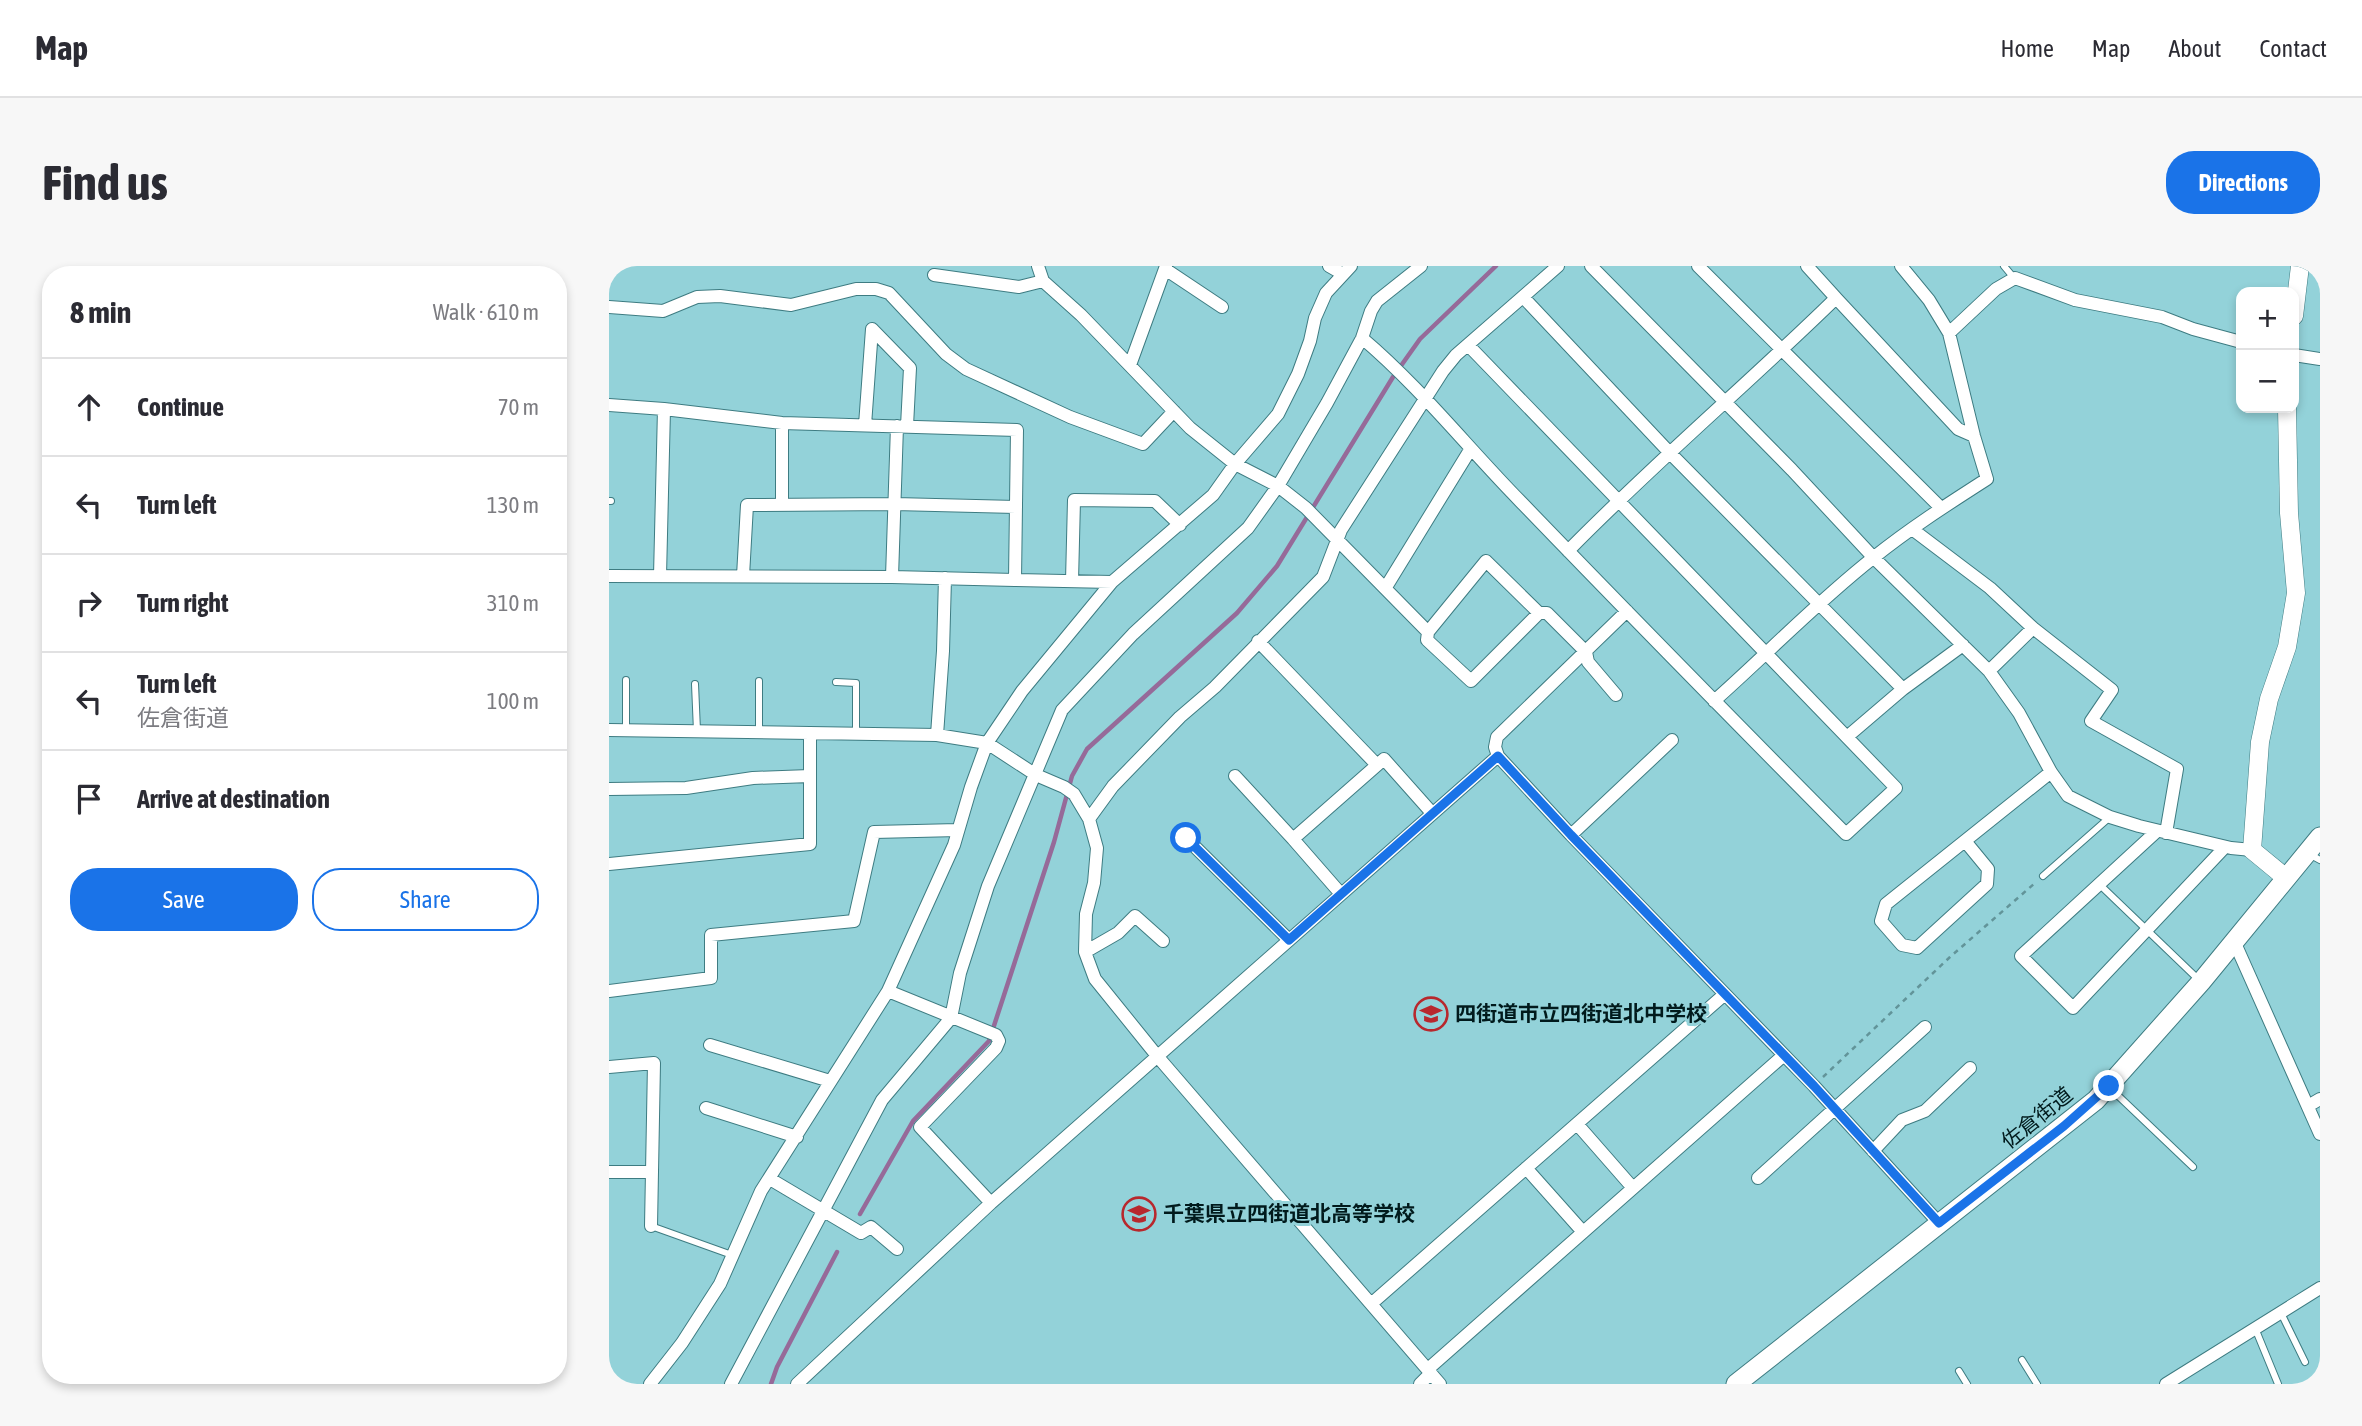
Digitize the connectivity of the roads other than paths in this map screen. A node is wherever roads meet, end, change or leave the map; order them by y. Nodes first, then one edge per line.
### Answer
1 (1038, 266) edge
2 (1329, 266) edge
3 (1421, 266) edge
4 (1559, 266) edge
5 (1591, 266) edge
6 (1698, 266) edge
7 (1807, 266) edge
8 (1901, 266) edge
9 (2004, 266) edge
10 (2300, 266) edge
11 (1166, 268) edge
12 (1347, 270) edge
13 (934, 275) dead end
14 (2015, 278) junction
15 (1043, 281) junction
16 (2297, 287) edge
17 (1524, 298) junction
18 (1836, 298) junction
19 (609, 307) edge
20 (1222, 307) dead end
21 (1949, 333) junction
22 (1362, 338) junction
23 (2236, 341) edge
24 (1468, 345) junction
25 (1783, 349) junction
26 (2299, 356) edge
27 (2319, 360) edge
28 (1130, 365) junction
29 (1425, 397) junction
30 (1724, 402) junction
31 (609, 405) edge
32 (664, 409) junction
33 (1174, 411) junction
34 (2287, 413) edge
35 (782, 423) junction
36 (866, 425) junction
37 (902, 426) junction
38 (1974, 436) junction
39 (1470, 450) junction
40 (1669, 452) junction
41 (1235, 464) junction
42 (1278, 486) junction
43 (1617, 500) junction
44 (895, 504) junction
45 (782, 505) junction
46 (1016, 507) junction
47 (1941, 508) junction
48 (1180, 525) junction
49 (1912, 529) junction
50 (1337, 540) junction
51 (1567, 551) junction
52 (1873, 557) junction
53 (609, 576) edge
54 (660, 576) junction
55 (743, 576) junction
56 (892, 577) junction
57 (945, 578) junction
58 (1015, 580) junction
59 (1072, 581) junction
60 (1112, 582) junction
61 (1386, 587) junction
62 (1819, 603) junction
63 (1627, 611) junction
64 (1539, 612) junction
65 (2033, 628) junction
66 (1428, 632) junction
67 (1258, 641) junction
68 (1963, 645) junction
69 (1586, 652) junction
70 (1767, 653) junction
71 (1989, 671) junction
72 (627, 680) dead end
73 (759, 681) dead end
74 (836, 682) dead end
75 (695, 684) dead end
76 (1903, 689) junction
77 (1616, 695) dead end
78 (1714, 701) junction
79 (609, 730) edge
80 (626, 731) junction
81 (697, 731) junction
82 (759, 732) junction
83 (810, 733) junction
84 (856, 734) junction
85 (937, 735) junction
86 (1848, 736) junction
87 (1672, 740) dead end
88 (987, 743) junction
89 (1498, 756) junction
90 (1377, 765) junction
91 (2051, 772) junction
92 (1036, 775) junction
93 (810, 776) junction
94 (1235, 776) dead end
95 (609, 789) edge
96 (1432, 813) junction
97 (2110, 817) junction
98 (1089, 819) junction
99 (958, 830) junction
100 (2162, 832) junction
101 (1571, 835) junction
102 (2320, 837) edge
103 (1186, 838) dead end
104 (1293, 839) junction
105 (1965, 841) junction
106 (2225, 847) junction
107 (2252, 850) junction
108 (2314, 857) edge
109 (609, 864) edge
110 (2043, 876) road end
111 (2287, 878) junction
112 (2099, 884) junction
113 (1341, 894) junction
114 (2146, 930) junction
115 (1289, 940) junction
116 (1163, 941) dead end
117 (2234, 941) junction
118 (1085, 952) junction
119 (2201, 982) junction
120 (609, 991) edge
121 (888, 991) junction
122 (1725, 994) junction
123 (951, 1018) junction
124 (1925, 1027) dead end
125 (710, 1045) dead end
126 (1784, 1055) junction
127 (1158, 1057) junction
128 (609, 1066) edge
129 (1970, 1068) dead end
130 (830, 1082) junction
131 (2109, 1086) junction
132 (2320, 1099) edge
133 (2308, 1106) junction
134 (706, 1108) dead end
135 (1834, 1108) junction
136 (1577, 1124) junction
137 (2320, 1134) edge
138 (797, 1137) junction
139 (1873, 1151) junction
140 (2193, 1167) dead end
141 (1526, 1168) junction
142 (609, 1172) edge
143 (652, 1172) junction
144 (1758, 1178) dead end
145 (770, 1179) junction
146 (1633, 1188) junction
147 (991, 1203) junction
148 (824, 1209) junction
149 (1939, 1223) junction
150 (651, 1226) joint
151 (1583, 1233) junction
152 (897, 1249) dead end
153 (732, 1255) junction
154 (2320, 1288) edge
155 (1371, 1304) junction
156 (2281, 1312) junction
157 (2255, 1328) junction
158 (2021, 1360) dead end
159 (2305, 1362) dead end
160 (1429, 1371) junction
161 (1959, 1371) dead end
162 (650, 1384) edge
163 (731, 1384) edge
164 (797, 1384) edge
165 (1420, 1384) edge
166 (1440, 1384) edge
167 (1736, 1384) edge
168 (1967, 1384) edge
169 (2037, 1384) edge
170 (2166, 1384) edge
171 (2278, 1384) edge

1 - 15 street
2 - 12 street
3 - 22 street
4 - 17 street
5 - 30 street
6 - 25 street
7 - 18 street
8 - 21 street
9 - 14 lane
10 - 16 street
11 - 20 street
11 - 28 street
12 - 41 street
13 - 15 street
14 - 21 street
14 - 23 street
15 - 28 street
17 - 24 street
17 - 40 street
18 - 25 street
18 - 38 street
19 - 33 street
21 - 38 street
22 - 29 street
22 - 42 street
24 - 29 street
24 - 43 street
25 - 30 street
25 - 47 street
26 - 27 street
28 - 33 street
29 - 39 street
29 - 50 street
30 - 40 street
30 - 52 street
31 - 32 street
32 - 35 street
32 - 54 street
33 - 41 street
34 - 107 street
35 - 36 street
35 - 45 street
36 - 37 street
36 - 37 street
37 - 44 street
37 - 46 street
38 - 47 street
39 - 51 street
39 - 61 street
40 - 43 street
40 - 62 street
41 - 42 street
41 - 48 street
42 - 50 street
42 - 92 street
43 - 51 street
43 - 70 street
44 - 45 street
44 - 46 street
44 - 56 street
45 - 55 street
46 - 58 street
47 - 49 street
48 - 59 street
48 - 60 street
49 - 52 street
49 - 65 street
50 - 61 street
50 - 67 street
51 - 63 street
52 - 62 street
52 - 68 street
53 - 54 street
54 - 55 street
55 - 56 street
56 - 57 street
57 - 58 street
57 - 85 street
58 - 59 street
59 - 60 street
60 - 88 street
61 - 66 street
62 - 70 street
62 - 76 street
63 - 69 street
63 - 78 street
64 - 66 street
64 - 66 street
64 - 69 street
65 - 71 street
65 - 100 street
67 - 90 street
67 - 98 street
68 - 71 street
68 - 76 street
69 - 77 street
69 - 89 street
70 - 78 street
70 - 86 street
71 - 91 street
72 - 80 lane
73 - 82 lane
74 - 84 lane
75 - 81 lane
76 - 86 street
78 - 86 street
79 - 80 street
80 - 81 street
81 - 82 street
82 - 83 street
83 - 84 street
83 - 93 street
84 - 85 street
85 - 88 street
87 - 101 street
88 - 92 street
88 - 99 street
89 - 96 street
89 - 101 street
90 - 96 street
90 - 104 street
91 - 97 street
91 - 105 street
92 - 98 street
92 - 123 street
93 - 95 street
93 - 109 street
94 - 104 street
96 - 113 street
97 - 100 street
97 - 110 lane
98 - 118 street
99 - 120 street
99 - 121 street
100 - 106 street
100 - 112 street
101 - 122 street
102 - 108 main road, 佐倉街道
103 - 115 street
104 - 113 street
105 - 105 street
106 - 107 street
106 - 114 street
107 - 111 street
108 - 111 main road, 佐倉街道
111 - 117 main road, 佐倉街道
112 - 114 lane
112 - 114 street
113 - 115 street
114 - 119 lane
115 - 127 street
116 - 118 street
117 - 119 main road, 佐倉街道
117 - 133 street
118 - 127 street
119 - 131 main road, 佐倉街道
121 - 123 street
121 - 130 street
122 - 126 street
122 - 136 street
123 - 147 street
123 - 148 street
124 - 135 street
125 - 130 street
126 - 135 street
126 - 146 street
127 - 147 street
127 - 155 street
128 - 143 street
129 - 139 street
130 - 138 street
131 - 140 lane
131 - 149 main road, 佐倉街道
132 - 133 street
133 - 137 street
134 - 138 street
135 - 139 street
135 - 144 street
136 - 141 street
136 - 146 street
138 - 145 street
139 - 149 street
141 - 151 street
141 - 155 street
142 - 143 street
143 - 150 street
145 - 148 street
145 - 153 street
146 - 151 street
147 - 164 street
148 - 152 street
148 - 163 street
149 - 167 main road, 佐倉街道
150 - 153 lane
151 - 160 street
153 - 162 street
154 - 156 street
155 - 160 street
156 - 157 street
156 - 159 lane
157 - 170 street
157 - 171 lane
158 - 169 lane
160 - 165 street
160 - 166 street
161 - 168 lane

